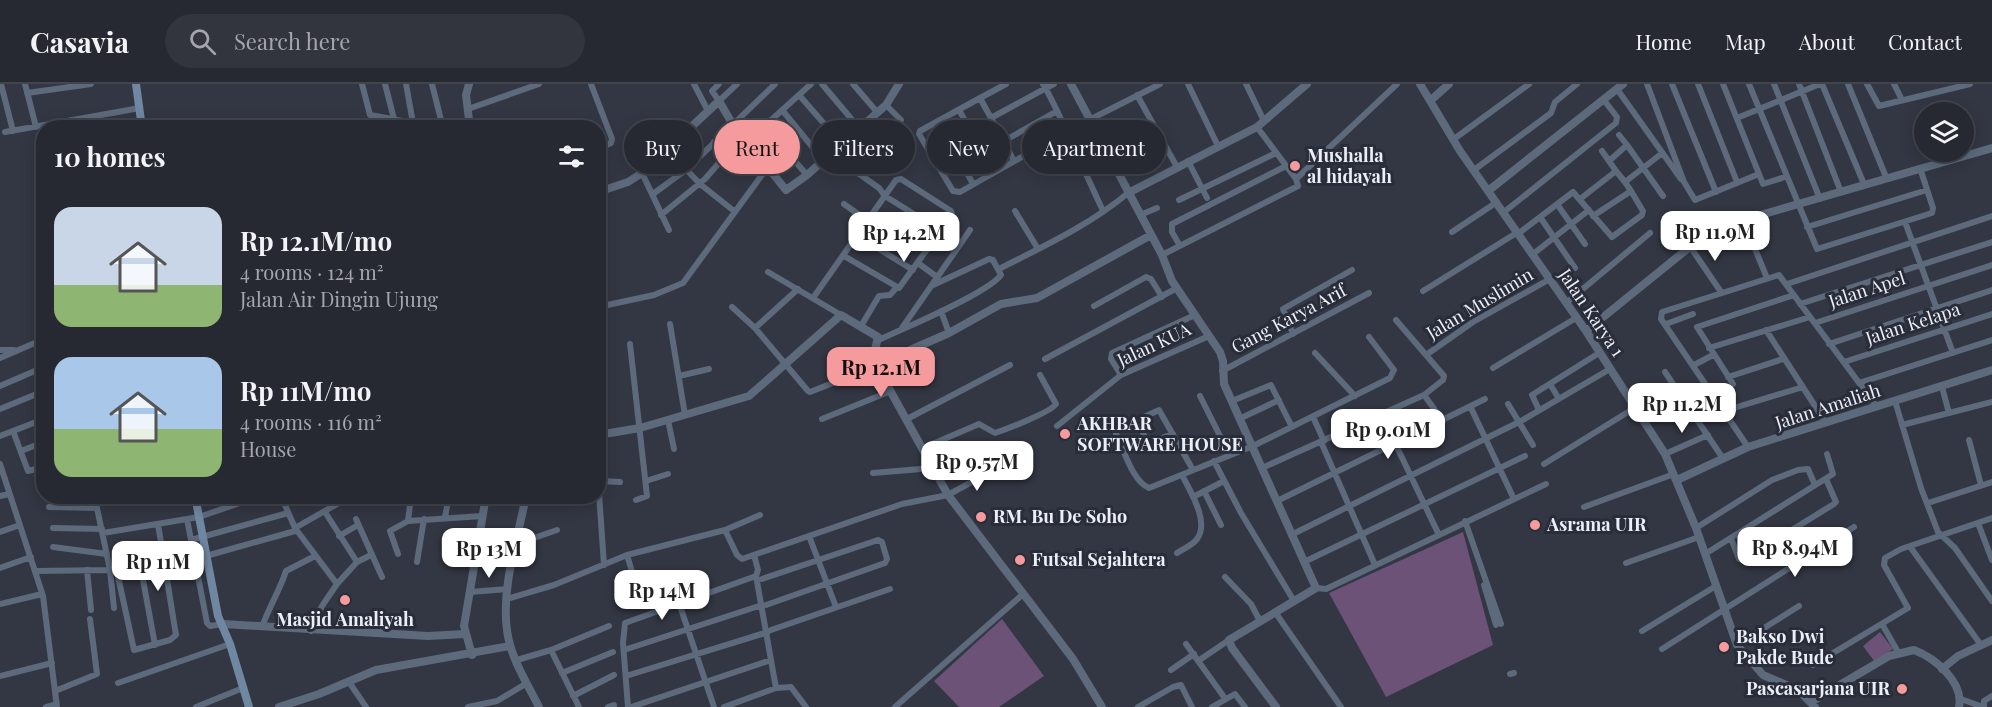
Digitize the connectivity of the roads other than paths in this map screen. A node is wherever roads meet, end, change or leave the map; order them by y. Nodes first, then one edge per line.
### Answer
1 (1, 84) edge
2 (25, 84) edge
3 (91, 84) edge
4 (136, 84) edge
5 (362, 84) edge
6 (385, 84) edge
7 (406, 84) edge
8 (432, 84) edge
9 (469, 84) edge
10 (539, 84) edge
11 (600, 84) edge
12 (694, 84) edge
13 (719, 84) edge
14 (737, 84) edge
15 (775, 84) edge
16 (812, 84) edge
17 (822, 84) edge
18 (853, 84) edge
19 (899, 84) edge
20 (1006, 84) edge
21 (1054, 84) edge
22 (1071, 84) edge
23 (1160, 84) edge
24 (1188, 84) edge
25 (1246, 84) edge
26 (1307, 84) edge
27 (1397, 84) edge
28 (1420, 84) edge
29 (1449, 84) edge
30 (1529, 84) edge
31 (1577, 84) edge
32 (1647, 84) edge
33 (1672, 84) edge
34 (1698, 84) edge
35 (1723, 84) edge
36 (1749, 84) edge
37 (1774, 84) edge
38 (1799, 84) edge
39 (1821, 84) edge
40 (1848, 84) edge
41 (1867, 84) edge
42 (1894, 84) edge
43 (1925, 84) edge
44 (1970, 84) edge
45 (80, 85) edge
46 (1045, 86) edge
47 (1953, 86) edge
48 (592, 87) edge
49 (1620, 87) edge
50 (1802, 91) junction
51 (27, 93) junction
52 (1929, 93) junction
53 (800, 95) junction
54 (1137, 95) junction
55 (980, 98) junction
56 (1603, 99) junction
57 (1431, 100) junction
58 (1780, 100) junction
59 (1902, 100) junction
60 (718, 101) junction
61 (886, 105) junction
62 (140, 108) junction
63 (468, 108) junction
64 (1758, 108) junction
65 (782, 110) junction
66 (959, 110) junction
67 (708, 111) junction
68 (1057, 111) junction
69 (877, 112) junction
70 (991, 118) joint
71 (1737, 118) junction
72 (394, 119) junction
73 (90, 120) edge
74 (141, 120) edge
75 (399, 120) edge
76 (412, 120) edge
77 (442, 120) edge
78 (469, 120) edge
79 (605, 120) edge
80 (698, 120) edge
81 (730, 120) edge
82 (735, 120) edge
83 (772, 120) edge
84 (821, 120) edge
85 (852, 120) edge
86 (868, 120) edge
87 (900, 120) dead end
88 (941, 120) edge
89 (965, 120) edge
90 (1089, 120) joint
91 (606, 123) edge
92 (1261, 124) junction
93 (36, 127) joint
94 (927, 128) edge
95 (1618, 135) dead end
96 (1010, 138) edge
97 (1454, 139) junction
98 (714, 142) edge
99 (606, 145) edge
100 (1627, 145) junction
101 (1218, 146) junction
102 (812, 147) edge
103 (927, 148) edge
104 (1992, 148) edge
105 (1602, 151) dead end
106 (1010, 153) edge
107 (1276, 153) junction
108 (702, 154) edge
109 (1661, 154) junction
110 (1014, 161) junction
111 (1188, 161) junction
112 (1609, 161) junction
113 (1010, 163) edge
114 (1286, 166) junction
115 (1177, 167) junction
116 (714, 168) edge
117 (800, 168) edge
118 (1920, 168) junction
119 (1642, 169) junction
120 (1474, 170) junction
121 (812, 171) edge
122 (1616, 171) junction
123 (640, 174) edge
124 (642, 174) edge
125 (680, 174) edge
126 (691, 174) edge
127 (762, 174) edge
128 (772, 174) edge
129 (860, 174) edge
130 (940, 174) edge
131 (968, 174) edge
132 (990, 174) edge
133 (1086, 174) dead end
134 (1118, 174) edge
135 (1759, 174) junction
136 (807, 176) junction
137 (1785, 177) junction
138 (1886, 177) junction
139 (1296, 179) junction
140 (1624, 182) junction
141 (1684, 182) junction
142 (1737, 182) junction
143 (700, 184) junction
144 (973, 184) junction
145 (1864, 184) junction
146 (1202, 188) junction
147 (606, 189) edge
148 (1927, 190) junction
149 (1488, 191) junction
150 (1631, 191) junction
151 (1716, 192) junction
152 (1841, 192) junction
153 (1128, 193) junction
154 (652, 195) junction
155 (885, 196) junction
156 (1663, 196) dead end
157 (1207, 198) dead end
158 (1580, 199) junction
159 (1820, 199) junction
160 (1179, 200) dead end
161 (1497, 202) junction
162 (844, 204) dead end
163 (1557, 204) junction
164 (1797, 205) junction
165 (1157, 208) dead end
166 (734, 211) junction
167 (1015, 211) dead end
168 (1103, 211) junction
169 (1504, 212) junction
170 (1591, 213) junction
171 (662, 215) junction
172 (1140, 215) junction
173 (1992, 216) edge
174 (1540, 217) junction
175 (870, 220) junction
176 (1743, 220) junction
177 (1905, 222) junction
178 (1571, 224) junction
179 (1807, 227) junction
180 (669, 230) dead end
181 (970, 230) dead end
182 (941, 231) junction
183 (1452, 232) dead end
184 (1519, 232) junction
185 (1650, 233) dead end
186 (1151, 235) junction
187 (858, 236) junction
188 (1554, 238) junction
189 (1992, 242) edge
190 (1913, 243) junction
191 (1584, 244) dead end
192 (1689, 245) junction
193 (1180, 246) junction
194 (928, 249) junction
195 (1038, 249) junction
196 (1533, 254) junction
197 (1162, 255) junction
198 (844, 256) junction
199 (918, 263) junction
200 (1920, 265) junction
201 (1992, 265) edge
202 (1575, 268) dead end
203 (999, 269) junction
204 (913, 270) junction
205 (1352, 270) dead end
206 (768, 272) dead end
207 (937, 277) junction
208 (1767, 278) junction
209 (1550, 279) junction
210 (1787, 284) junction
211 (931, 286) junction
212 (1928, 286) junction
213 (897, 287) junction
214 (1177, 288) junction
215 (798, 289) junction
216 (1992, 290) edge
217 (1423, 291) dead end
218 (1720, 292) junction
219 (1369, 293) dead end
220 (1794, 295) junction
221 (1162, 297) junction
222 (813, 298) junction
223 (1566, 303) junction
224 (1800, 304) junction
225 (606, 305) edge
226 (1094, 306) dead end
227 (732, 307) dead end
228 (1936, 308) junction
229 (940, 311) junction
230 (1693, 314) dead end
231 (1992, 314) edge
232 (842, 315) junction
233 (1195, 315) junction
234 (1810, 317) junction
235 (1576, 318) junction
236 (1396, 320) dead end
237 (1815, 323) junction
238 (670, 324) dead end
239 (1666, 324) junction
240 (861, 326) junction
241 (755, 328) junction
242 (902, 329) junction
243 (1766, 330) junction
244 (1945, 330) junction
245 (1586, 331) junction
246 (949, 333) junction
247 (1293, 334) junction
248 (1209, 336) junction
249 (1369, 337) dead end
250 (878, 340) junction
251 (1992, 340) edge
252 (36, 342) edge
253 (630, 344) dead end
254 (1829, 344) junction
255 (1709, 348) junction
256 (0, 350) edge
257 (17, 350) junction
258 (1315, 353) dead end
259 (1953, 353) junction
260 (1426, 354) junction
261 (1599, 354) junction
262 (1713, 355) junction
263 (0, 358) edge
264 (1045, 359) dead end
265 (1783, 359) junction
266 (1844, 362) junction
267 (1010, 364) dead end
268 (876, 365) junction
269 (1694, 365) junction
270 (785, 366) junction
271 (1493, 368) dead end
272 (709, 369) dead end
273 (1610, 369) junction
274 (36, 370) edge
275 (1992, 370) edge
276 (1222, 371) junction
277 (1665, 372) dead end
278 (1040, 375) dead end
279 (1121, 375) junction
280 (679, 376) junction
281 (1728, 377) junction
282 (838, 381) dead end
283 (1858, 383) junction
284 (1550, 384) junction
285 (1733, 384) dead end
286 (0, 386) edge
287 (1803, 387) junction
288 (1942, 387) junction
289 (891, 391) junction
290 (36, 394) edge
291 (1424, 395) junction
292 (1200, 396) dead end
293 (1355, 396) junction
294 (1485, 399) dead end
295 (1559, 399) junction
296 (1279, 400) junction
297 (1895, 401) junction
298 (1232, 402) junction
299 (1992, 402) edge
300 (1508, 404) dead end
301 (1636, 407) junction
302 (1877, 407) junction
303 (1471, 408) junction
304 (0, 409) edge
305 (1539, 410) junction
306 (1724, 411) junction
307 (1949, 413) junction
308 (685, 415) junction
309 (1313, 417) junction
310 (822, 419) dead end
311 (907, 419) junction
312 (1136, 419) junction
313 (1239, 419) junction
314 (668, 420) junction
315 (1443, 421) junction
316 (1521, 421) junction
317 (36, 422) edge
318 (1826, 423) junction
319 (1902, 425) junction
320 (1057, 426) dead end
321 (1125, 426) dead end
322 (1292, 427) junction
323 (640, 428) junction
324 (13, 431) junction
325 (1116, 434) dead end
326 (1173, 434) junction
327 (606, 435) edge
328 (1708, 435) junction
329 (0, 436) edge
330 (1485, 439) junction
331 (1969, 440) dead end
332 (1147, 441) junction
333 (1323, 441) junction
334 (1395, 443) junction
335 (36, 445) edge
336 (1533, 445) dead end
337 (1252, 446) junction
338 (1136, 447) dead end
339 (1748, 447) junction
340 (923, 448) junction
341 (674, 449) dead end
342 (21, 451) junction
343 (1229, 454) junction
344 (1665, 454) junction
345 (1827, 454) dead end
346 (1525, 456) dead end
347 (1722, 457) junction
348 (1214, 461) junction
349 (0, 464) edge
350 (1544, 464) dead end
351 (933, 468) junction
352 (1262, 468) junction
353 (1500, 468) junction
354 (36, 469) edge
355 (995, 469) dead end
356 (1193, 470) junction
357 (1335, 472) junction
358 (873, 473) dead end
359 (668, 474) dead end
360 (1182, 475) junction
361 (1410, 475) junction
362 (1676, 477) junction
363 (1826, 479) junction
364 (606, 481) edge
365 (645, 481) junction
366 (1224, 481) junction
367 (621, 482) dead end
368 (1992, 482) edge
369 (1546, 484) dead end
370 (1981, 484) junction
371 (1815, 485) junction
372 (1204, 491) junction
373 (9, 494) junction
374 (948, 495) junction
375 (0, 496) edge
376 (1193, 496) junction
377 (1514, 499) junction
378 (636, 500) dead end
379 (1277, 501) junction
380 (1425, 503) junction
381 (1928, 503) junction
382 (96, 504) edge
383 (197, 504) edge
384 (237, 504) edge
385 (284, 504) edge
386 (338, 504) edge
387 (410, 504) edge
388 (447, 504) edge
389 (484, 504) edge
390 (524, 504) edge
391 (600, 504) edge
392 (1351, 506) junction
393 (49, 507) dead end
394 (1584, 507) dead end
395 (97, 508) junction
396 (325, 512) junction
397 (288, 513) junction
398 (760, 515) dead end
399 (482, 516) junction
400 (199, 517) junction
401 (445, 517) junction
402 (1992, 518) edge
403 (186, 519) junction
404 (424, 519) junction
405 (408, 521) junction
406 (1465, 521) junction
407 (1978, 523) junction
408 (158, 524) junction
409 (20, 525) junction
410 (1221, 525) dead end
411 (1854, 527) dead end
412 (53, 528) dead end
413 (295, 528) junction
414 (1696, 528) junction
415 (557, 530) dead end
416 (724, 530) junction
417 (103, 531) junction
418 (0, 532) edge
419 (1291, 534) junction
420 (1363, 534) junction
421 (1439, 535) junction
422 (339, 536) junction
423 (809, 536) junction
424 (1942, 536) junction
425 (203, 537) junction
426 (1699, 537) junction
427 (1731, 538) junction
428 (191, 540) junction
429 (517, 544) junction
430 (53, 547) dead end
431 (1911, 548) junction
432 (164, 552) junction
433 (1177, 553) dead end
434 (107, 554) junction
435 (398, 554) dead end
436 (1705, 554) junction
437 (371, 555) junction
438 (627, 555) junction
439 (754, 555) junction
440 (206, 556) junction
441 (315, 556) junction
442 (31, 557) junction
443 (139, 558) junction
444 (818, 560) junction
445 (1992, 560) edge
446 (357, 562) junction
447 (417, 562) dead end
448 (1304, 562) junction
449 (1626, 563) dead end
450 (604, 565) junction
451 (1375, 565) junction
452 (0, 568) edge
453 (87, 570) junction
454 (110, 570) junction
455 (36, 571) junction
456 (382, 577) dead end
457 (1225, 577) dead end
458 (759, 578) junction
459 (338, 584) junction
460 (827, 585) junction
461 (1716, 586) junction
462 (1316, 588) junction
463 (890, 589) dead end
464 (508, 590) junction
465 (1989, 590) edge
466 (470, 592) junction
467 (42, 594) junction
468 (639, 595) dead end
469 (1022, 595) junction
470 (507, 599) junction
471 (1294, 601) junction
472 (1992, 601) edge
473 (679, 603) junction
474 (0, 604) edge
475 (764, 605) junction
476 (1799, 606) dead end
477 (836, 607) junction
478 (114, 608) dead end
479 (1723, 609) junction
480 (91, 610) dead end
481 (1275, 612) junction
482 (90, 619) dead end
483 (1260, 621) junction
484 (223, 624) junction
485 (1882, 624) junction
486 (1498, 625) dead end
487 (609, 626) dead end
488 (262, 627) junction
489 (689, 630) junction
490 (311, 631) junction
491 (769, 631) junction
492 (1642, 631) dead end
493 (465, 634) junction
494 (1229, 640) junction
495 (1992, 640) edge
496 (230, 644) junction
497 (1186, 644) dead end
498 (154, 645) junction
499 (1737, 645) junction
500 (1982, 645) junction
501 (510, 646) junction
502 (1662, 649) dead end
503 (551, 650) junction
504 (624, 650) junction
505 (613, 652) dead end
506 (1898, 652) junction
507 (697, 653) junction
508 (1194, 654) junction
509 (472, 655) junction
510 (517, 660) junction
511 (771, 660) junction
512 (1198, 661) junction
513 (52, 663) junction
514 (1814, 666) dead end
515 (1942, 669) junction
516 (1171, 670) dead end
517 (562, 673) junction
518 (614, 675) dead end
519 (0, 676) edge
520 (626, 676) junction
521 (704, 681) junction
522 (118, 682) dead end
523 (349, 682) junction
524 (527, 683) junction
525 (243, 688) junction
526 (776, 688) junction
527 (55, 692) junction
528 (573, 696) junction
529 (1992, 696) edge
530 (1224, 697) dead end
531 (1960, 703) edge
532 (1813, 704) edge
533 (56, 705) edge
534 (46, 707) edge
535 (196, 707) edge
536 (249, 707) edge
537 (279, 707) edge
538 (366, 707) edge
539 (468, 707) edge
540 (539, 707) edge
541 (579, 707) edge
542 (630, 707) edge
543 (714, 707) edge
544 (724, 707) edge
545 (806, 707) edge
546 (895, 707) edge
547 (1102, 707) edge
548 (1138, 707) edge
549 (1192, 707) edge
550 (1212, 707) edge
551 (1245, 707) edge
552 (1276, 707) edge
553 (1341, 707) edge
554 (1984, 707) edge

1 - 93 street
2 - 51 street
3 - 45 street
4 - 62 main road
5 - 72 street
6 - 72 street
7 - 76 street
8 - 77 street
9 - 63 street
10 - 63 street
11 - 48 street
12 - 67 street
13 - 60 street
14 - 60 street
15 - 82 street
16 - 53 street
17 - 85 street
18 - 69 street
19 - 61 street
20 - 55 street
21 - 46 street
22 - 90 street
23 - 54 street
24 - 101 street
25 - 92 street
26 - 92 street
27 - 139 street
28 - 57 street, Jalan Karya 1
29 - 57 street
30 - 97 street
31 - 120 street
32 - 141 street
33 - 151 street
34 - 142 street
35 - 71 street
36 - 64 street
37 - 58 street
38 - 50 street
39 - 50 street
39 - 145 street
40 - 138 street
41 - 59 street
42 - 59 street
43 - 52 street
44 - 47 street
45 - 51 street
46 - 68 street
46 - 70 street
47 - 52 street
48 - 79 street
49 - 56 street
49 - 109 street
50 - 58 street
50 - 152 street
51 - 93 street
52 - 59 street
53 - 65 street
53 - 84 street
54 - 90 street
54 - 115 street
55 - 66 street
55 - 70 street
56 - 149 street
56 - 169 street
57 - 97 street, Jalan Karya 1
58 - 64 street
58 - 159 street
60 - 67 street
60 - 81 street
61 - 69 street
61 - 87 street
62 - 73 street
62 - 74 main road
63 - 78 street
64 - 71 street
64 - 137 street
65 - 83 street
65 - 102 street
66 - 88 street
66 - 89 street
67 - 80 street
68 - 96 street
68 - 110 street
69 - 86 street
71 - 135 street
72 - 75 street
91 - 99 street
92 - 101 street
92 - 107 street
94 - 103 street
95 - 100 street
97 - 120 street, Jalan Karya 1
98 - 108 street
100 - 112 street
100 - 119 street
101 - 111 street
104 - 118 street
105 - 112 street
106 - 110 street
107 - 114 street
107 - 146 street
109 - 119 street
109 - 141 street
110 - 113 street
111 - 115 street
111 - 146 street
112 - 122 street
114 - 139 street
114 - 193 street
115 - 153 street
116 - 143 street
117 - 136 street
118 - 138 street
118 - 148 street
119 - 140 street
119 - 156 street
120 - 149 street, Jalan Karya 1
121 - 136 street
122 - 140 street
122 - 158 street
123 - 147 street
124 - 154 street
125 - 154 street
126 - 143 street
127 - 166 street
128 - 136 street
129 - 155 street
130 - 144 street
131 - 144 street
132 - 144 street
133 - 168 street
134 - 153 street
135 - 137 street
135 - 142 street
137 - 164 street
138 - 145 street
139 - 193 street
140 - 150 street
141 - 151 street
142 - 151 street
143 - 166 street
143 - 171 street
145 - 152 street
146 - 157 street
146 - 160 street
148 - 177 street
148 - 179 street
149 - 161 street, Jalan Karya 1
150 - 170 street
150 - 170 street
152 - 159 street
153 - 168 street
153 - 172 street
154 - 171 street
155 - 175 street
155 - 182 street
155 - 182 street
158 - 163 street
158 - 170 street
159 - 164 street
161 - 169 street, Jalan Karya 1
161 - 183 street
162 - 175 street
163 - 174 street
163 - 178 street
164 - 176 street
164 - 179 street
165 - 172 street
166 - 225 street
167 - 195 street
168 - 195 street
169 - 184 street, Jalan Karya 1
170 - 178 street
171 - 180 street
172 - 186 street
173 - 190 street
174 - 184 street
174 - 188 street
175 - 187 street
175 - 194 street
176 - 192 street
176 - 208 street
177 - 179 street
177 - 190 street
178 - 188 street
178 - 191 street
181 - 207 street
182 - 194 street
184 - 196 street, Jalan Karya 1
184 - 217 street
185 - 223 street
186 - 197 street
186 - 246 street
187 - 198 street
187 - 204 street
188 - 196 street
188 - 202 street
189 - 200 street
190 - 200 street
190 - 210 street
192 - 218 street
192 - 245 street
193 - 197 street
194 - 199 street
195 - 203 street
196 - 209 street, Jalan Karya 1
197 - 214 street
198 - 213 street
198 - 222 street
199 - 204 street
199 - 207 street
200 - 212 street
200 - 224 street
201 - 212 street, Jalan Apel
203 - 211 street
203 - 229 street
204 - 213 street
205 - 247 street
206 - 215 street
207 - 211 street
208 - 210 street
208 - 218 street
209 - 223 street, Jalan Karya 1
209 - 260 street, Jalan Muslimin
210 - 220 street
211 - 242 street
212 - 228 street
212 - 237 street, Jalan Apel
213 - 240 street
214 - 221 street
214 - 233 street
215 - 222 street
215 - 241 street
216 - 228 street
218 - 239 street
219 - 247 street, Gang Karya Arif
220 - 224 street
220 - 255 street
221 - 226 street
221 - 264 street
222 - 232 street
223 - 235 street, Jalan Karya 1
224 - 234 street
227 - 241 street
228 - 244 street
228 - 254 street
229 - 242 street
229 - 246 street
230 - 239 street
231 - 244 street, Jalan Kelapa
232 - 240 street
232 - 270 street
233 - 248 street
233 - 279 street
234 - 237 street
234 - 243 street
235 - 245 street, Jalan Karya 1
235 - 271 street
236 - 260 street
237 - 254 street
238 - 280 street
239 - 269 street
240 - 250 street
241 - 270 street
242 - 250 street
243 - 255 street
243 - 265 street
244 - 259 street
244 - 266 street, Jalan Kelapa
245 - 261 street, Jalan Karya 1
246 - 268 street
247 - 276 street, Gang Karya Arif
248 - 276 street
248 - 279 street, Jalan KUA
249 - 293 street
250 - 268 street
251 - 259 street
252 - 257 street
253 - 323 street
254 - 266 street
255 - 262 street
256 - 257 street
257 - 263 street
258 - 293 street
259 - 283 street
260 - 291 street
261 - 273 street, Jalan Karya 1
261 - 284 street
262 - 269 street
262 - 281 street
265 - 281 street
265 - 287 street
266 - 283 street
267 - 311 street
268 - 289 street
269 - 306 street
270 - 282 street
270 - 308 street
272 - 280 street
273 - 295 street
273 - 301 street, Jalan Karya 1
274 - 286 street
275 - 288 street, Jalan Amaliah
276 - 298 street
277 - 328 street
278 - 340 street
279 - 320 street, Jalan KUA
280 - 308 street
281 - 285 street
283 - 302 street
284 - 295 street
284 - 305 street
287 - 306 street
287 - 318 street
288 - 297 street, Jalan Amaliah
288 - 307 street
289 - 310 street
289 - 311 street
290 - 304 street
291 - 315 street
291 - 333 street
292 - 343 street
293 - 309 street
294 - 303 street
295 - 305 street
296 - 298 street
296 - 313 street
296 - 322 street
297 - 302 street, Jalan Amaliah
297 - 319 street
298 - 313 street
299 - 307 street
300 - 316 street
301 - 344 street, Jalan Karya 1
301 - 350 street
302 - 318 street, Jalan Amaliah
303 - 315 street
303 - 330 street
305 - 316 street
306 - 339 street
307 - 319 street
308 - 314 street
309 - 322 street
309 - 333 street
311 - 340 street
312 - 321 street
312 - 326 street
312 - 332 street
313 - 337 street
314 - 323 street
314 - 341 street
315 - 334 street
316 - 330 street
316 - 336 street
317 - 324 street
318 - 339 street, Jalan Amaliah
319 - 381 street
322 - 337 street
323 - 327 street
323 - 365 street
324 - 329 street
324 - 342 street
325 - 360 street
326 - 332 street
326 - 356 street
328 - 344 street
328 - 347 street
330 - 353 street
330 - 361 street
331 - 370 street
332 - 338 street
333 - 352 street
333 - 357 street
334 - 357 street
334 - 361 street
335 - 342 street
337 - 343 street
337 - 352 street
339 - 347 street, Jalan Amaliah
340 - 351 street
342 - 354 street
343 - 348 street
344 - 362 street, Jalan Karya 1
345 - 363 street
346 - 353 street
347 - 362 street, Jalan Amaliah
348 - 356 street
348 - 366 street
349 - 373 street
351 - 358 street
351 - 374 street
352 - 379 street
353 - 377 street
353 - 380 street
355 - 374 street
356 - 360 street
357 - 379 street
357 - 392 street
359 - 365 street
360 - 376 street
361 - 380 street
361 - 392 street
362 - 394 street
362 - 414 street, Jalan Karya 1
363 - 371 street
363 - 427 street
364 - 367 street
365 - 378 street
366 - 372 street
366 - 471 street
368 - 370 street
369 - 377 street
370 - 381 street
371 - 414 street
371 - 427 street
372 - 376 street
372 - 410 street
373 - 375 street
373 - 409 street
374 - 423 street
374 - 469 street
376 - 433 street
377 - 406 street
379 - 419 street
380 - 420 street
380 - 421 street
381 - 424 street
382 - 395 street
383 - 400 main road
384 - 400 street
385 - 397 street
386 - 396 street
387 - 405 street
388 - 401 street
389 - 399 street
390 - 429 street
391 - 450 street
392 - 419 street
392 - 420 street
393 - 395 street
395 - 417 street
396 - 413 street
396 - 422 street
397 - 413 street
397 - 425 street
398 - 416 street
399 - 401 street
399 - 466 street
400 - 403 street
400 - 425 main road
401 - 404 street
402 - 407 street
403 - 408 street
403 - 428 street
404 - 405 street
404 - 447 street
405 - 435 street
406 - 421 street
406 - 486 street
407 - 424 street
407 - 445 street
408 - 417 street
408 - 432 street
409 - 418 street
409 - 442 street
411 - 479 street
412 - 417 street
413 - 440 street
413 - 441 street
414 - 426 street, Jalan Karya 1
415 - 429 street
416 - 438 street
416 - 439 street
417 - 434 street
419 - 448 street
420 - 448 street
420 - 451 street
421 - 451 street
422 - 437 street
422 - 446 street
423 - 439 street
423 - 444 street
424 - 431 street
424 - 465 street
425 - 428 street
425 - 440 main road
426 - 436 street, Jalan Karya 1
426 - 449 street
427 - 436 street
428 - 484 street
429 - 464 street
430 - 434 street
431 - 485 street
431 - 500 street
432 - 443 street
432 - 498 street
434 - 454 street
436 - 461 street, Jalan Karya 1
437 - 446 street
437 - 456 street
438 - 450 street
438 - 468 street
439 - 458 street
440 - 484 main road
441 - 459 street
441 - 488 street
442 - 452 street
442 - 455 street
443 - 498 street
443 - 498 street
444 - 458 street
444 - 460 street
444 - 460 street
446 - 459 street
448 - 462 street
450 - 470 street
451 - 462 street
453 - 454 street
453 - 455 street
453 - 480 street
454 - 478 street
455 - 467 street
457 - 483 street
458 - 473 street
458 - 475 street
459 - 490 street
460 - 475 street
460 - 477 street
461 - 479 street, Jalan Karya 1
461 - 492 street
462 - 471 street
463 - 477 street
464 - 466 street
464 - 470 street
465 - 472 street
466 - 493 street
467 - 474 street
467 - 513 street
469 - 546 street
469 - 547 street
470 - 501 street
471 - 481 street
473 - 489 street
473 - 504 street
475 - 489 street
475 - 491 street
476 - 499 street
477 - 491 street
479 - 499 street, Jalan Karya 1
479 - 502 street
481 - 483 street
481 - 553 street
482 - 527 street
483 - 494 street
484 - 488 street
484 - 496 main road
485 - 506 street
485 - 514 street
487 - 503 street
488 - 490 street
489 - 504 street
489 - 507 street
490 - 493 street
491 - 507 street
491 - 511 street
493 - 509 street
494 - 512 street
494 - 552 street
495 - 500 street
496 - 522 street
496 - 525 main road
497 - 508 street
499 - 532 street, Jalan Karya 1
500 - 515 street
501 - 509 street
501 - 510 street
503 - 510 street
503 - 517 street
504 - 520 street
505 - 517 street
506 - 515 street
506 - 532 street
507 - 520 street
507 - 521 street
508 - 512 street
508 - 516 street
509 - 523 street
510 - 524 street
511 - 521 street
511 - 526 street
512 - 530 street
513 - 519 street
513 - 527 street
515 - 531 street
517 - 528 street
518 - 528 street
520 - 542 street
521 - 542 street
521 - 543 street
523 - 537 street
523 - 538 street
524 - 539 street
524 - 540 street
525 - 535 street
525 - 536 main road
526 - 544 street
526 - 545 street
527 - 533 street
528 - 541 street
529 - 554 street
531 - 554 street
533 - 534 street
548 - 549 street
550 - 551 street

